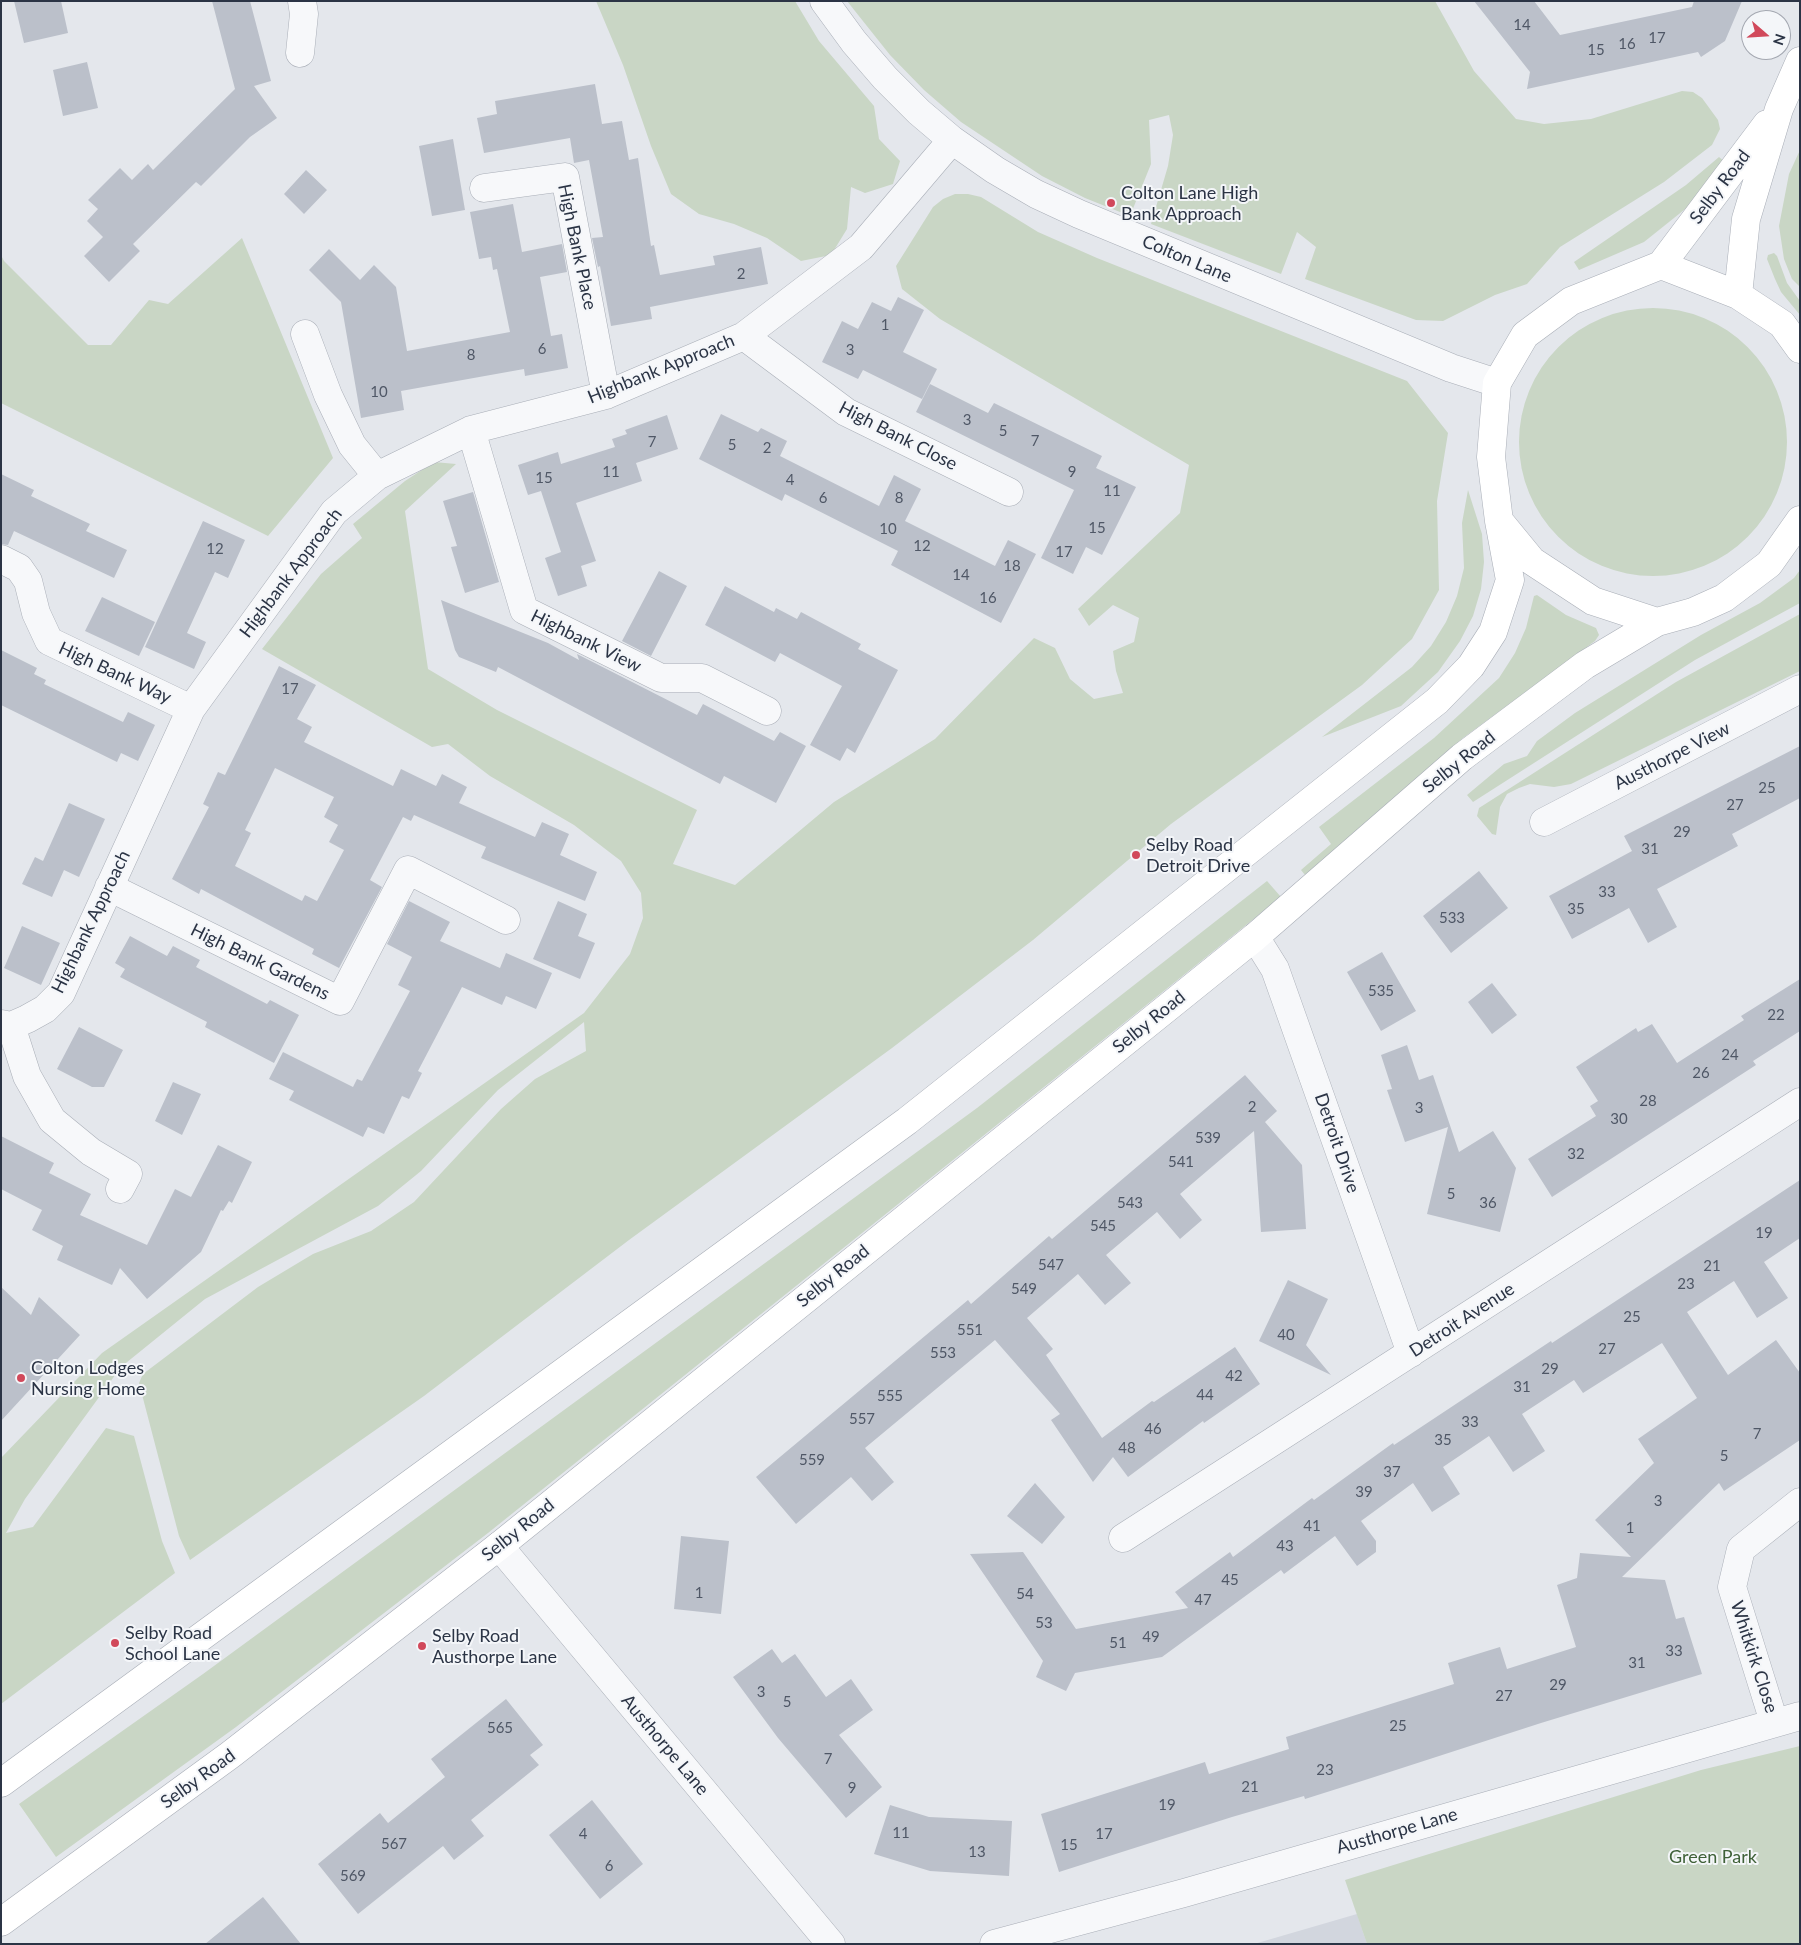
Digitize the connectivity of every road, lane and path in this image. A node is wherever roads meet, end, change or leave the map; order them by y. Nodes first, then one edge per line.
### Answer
1 (302, 1) edge
2 (824, 1) edge
3 (300, 54) dead end
4 (1800, 61) edge
5 (1779, 109) junction
6 (952, 140) junction
7 (484, 188) dead end
8 (1661, 265) junction
9 (1738, 296) junction
10 (305, 334) dead end
11 (744, 336) junction
12 (1800, 349) edge
13 (1497, 383) junction
14 (606, 395) junction
15 (471, 430) junction
16 (377, 476) junction
17 (1009, 492) dead end
18 (1499, 520) junction
19 (1800, 520) edge
20 (1, 559) edge
21 (1657, 622) junction
22 (1800, 689) edge
23 (190, 709) junction
24 (767, 711) dead end
25 (1544, 822) dead end
26 (109, 887) junction
27 (506, 920) dead end
28 (1255, 937) junction
29 (6, 1025) edge
30 (1800, 1102) edge
31 (120, 1189) dead end
32 (1411, 1352) junction
33 (1800, 1502) edge
34 (1123, 1538) dead end
35 (499, 1546) junction
36 (1787, 1719) edge
37 (1, 1783) edge
38 (1, 1922) edge
39 (831, 1944) edge
40 (994, 1944) edge

1 - 3 street
2 - 6 street, Colton Lane
4 - 5 main road, Selby Road
5 - 8 main road, Selby Road
5 - 9 main road, Selby Road
6 - 11 street, Highbank Approach
6 - 13 street, Colton Lane
7 - 14 street, High Bank Place
8 - 9 main road
8 - 13 main road
9 - 12 main road
10 - 16 street
11 - 14 street, Highbank Approach
11 - 17 street, High Bank Close
13 - 18 main road
14 - 15 street, Highbank Approach
15 - 16 street, Highbank Approach
15 - 24 street, Highbank View
16 - 23 street, Highbank Approach
18 - 21 main road
18 - 37 main road
19 - 21 main road, Selby Road
20 - 23 street, High Bank Way
21 - 28 main road, Selby Road
22 - 25 street, Austhorpe View
23 - 26 street, Highbank Approach
26 - 27 street, High Bank Gardens
26 - 29 street, Highbank Approach
28 - 32 street, Detroit Drive
28 - 35 main road, Selby Road
29 - 31 street, Highbank Approach
30 - 32 street, Detroit Avenue
32 - 34 street, Detroit Avenue
33 - 36 street, Whitkirk Close
35 - 38 main road, Selby Road
35 - 39 street, Austhorpe Lane
36 - 40 street, Austhorpe Lane

